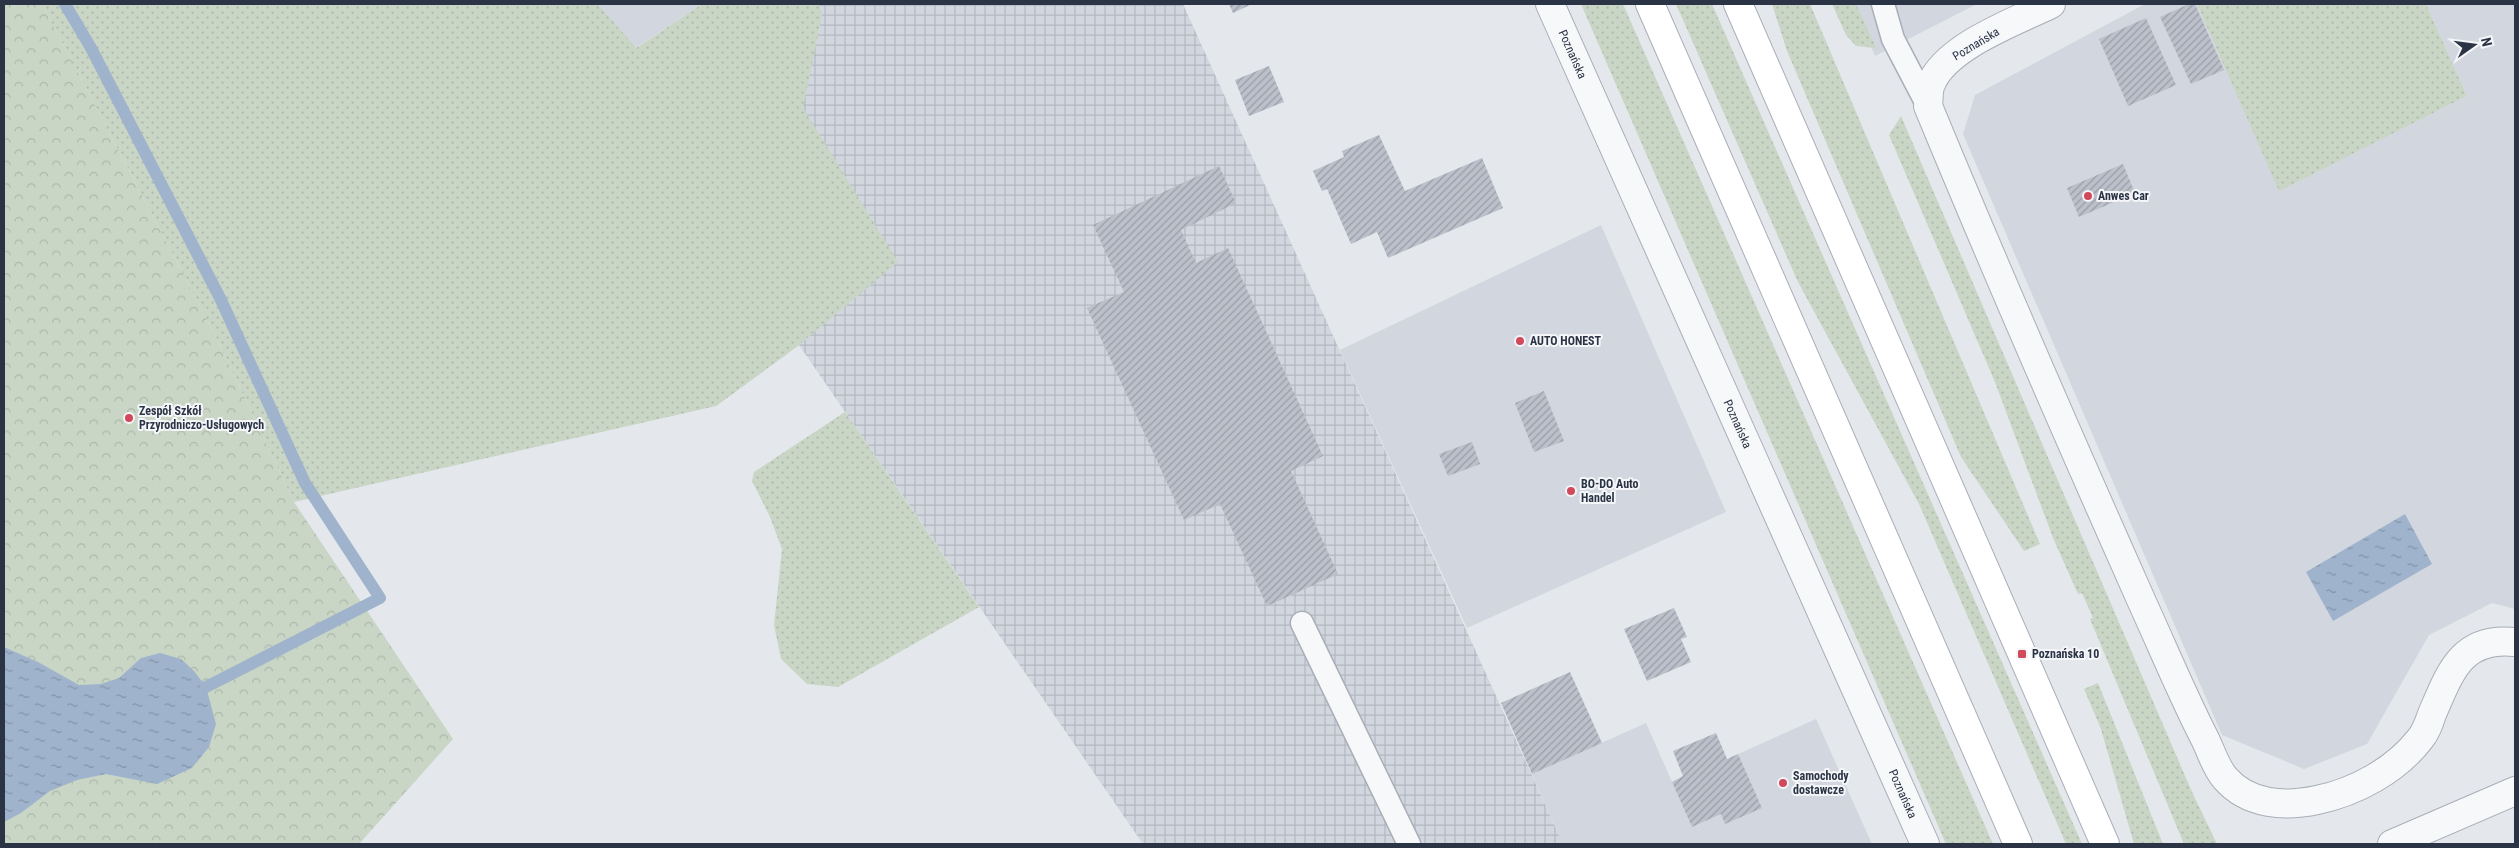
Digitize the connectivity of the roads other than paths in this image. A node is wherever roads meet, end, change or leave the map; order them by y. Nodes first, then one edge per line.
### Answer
1 (1550, 4) edge
2 (1650, 4) edge
3 (1738, 4) edge
4 (1883, 4) edge
5 (2051, 4) edge
6 (1928, 106) junction
7 (1302, 623) dead end
8 (2515, 642) edge
9 (2515, 791) edge
10 (1410, 844) edge
11 (1926, 844) edge
12 (2018, 844) edge
13 (2105, 844) edge
14 (2392, 844) edge

1 - 11 street, Poznańska
2 - 12 main road
3 - 13 main road
4 - 6 lane
5 - 6 street, Poznańska
6 - 8 street
7 - 10 lane
9 - 14 street

